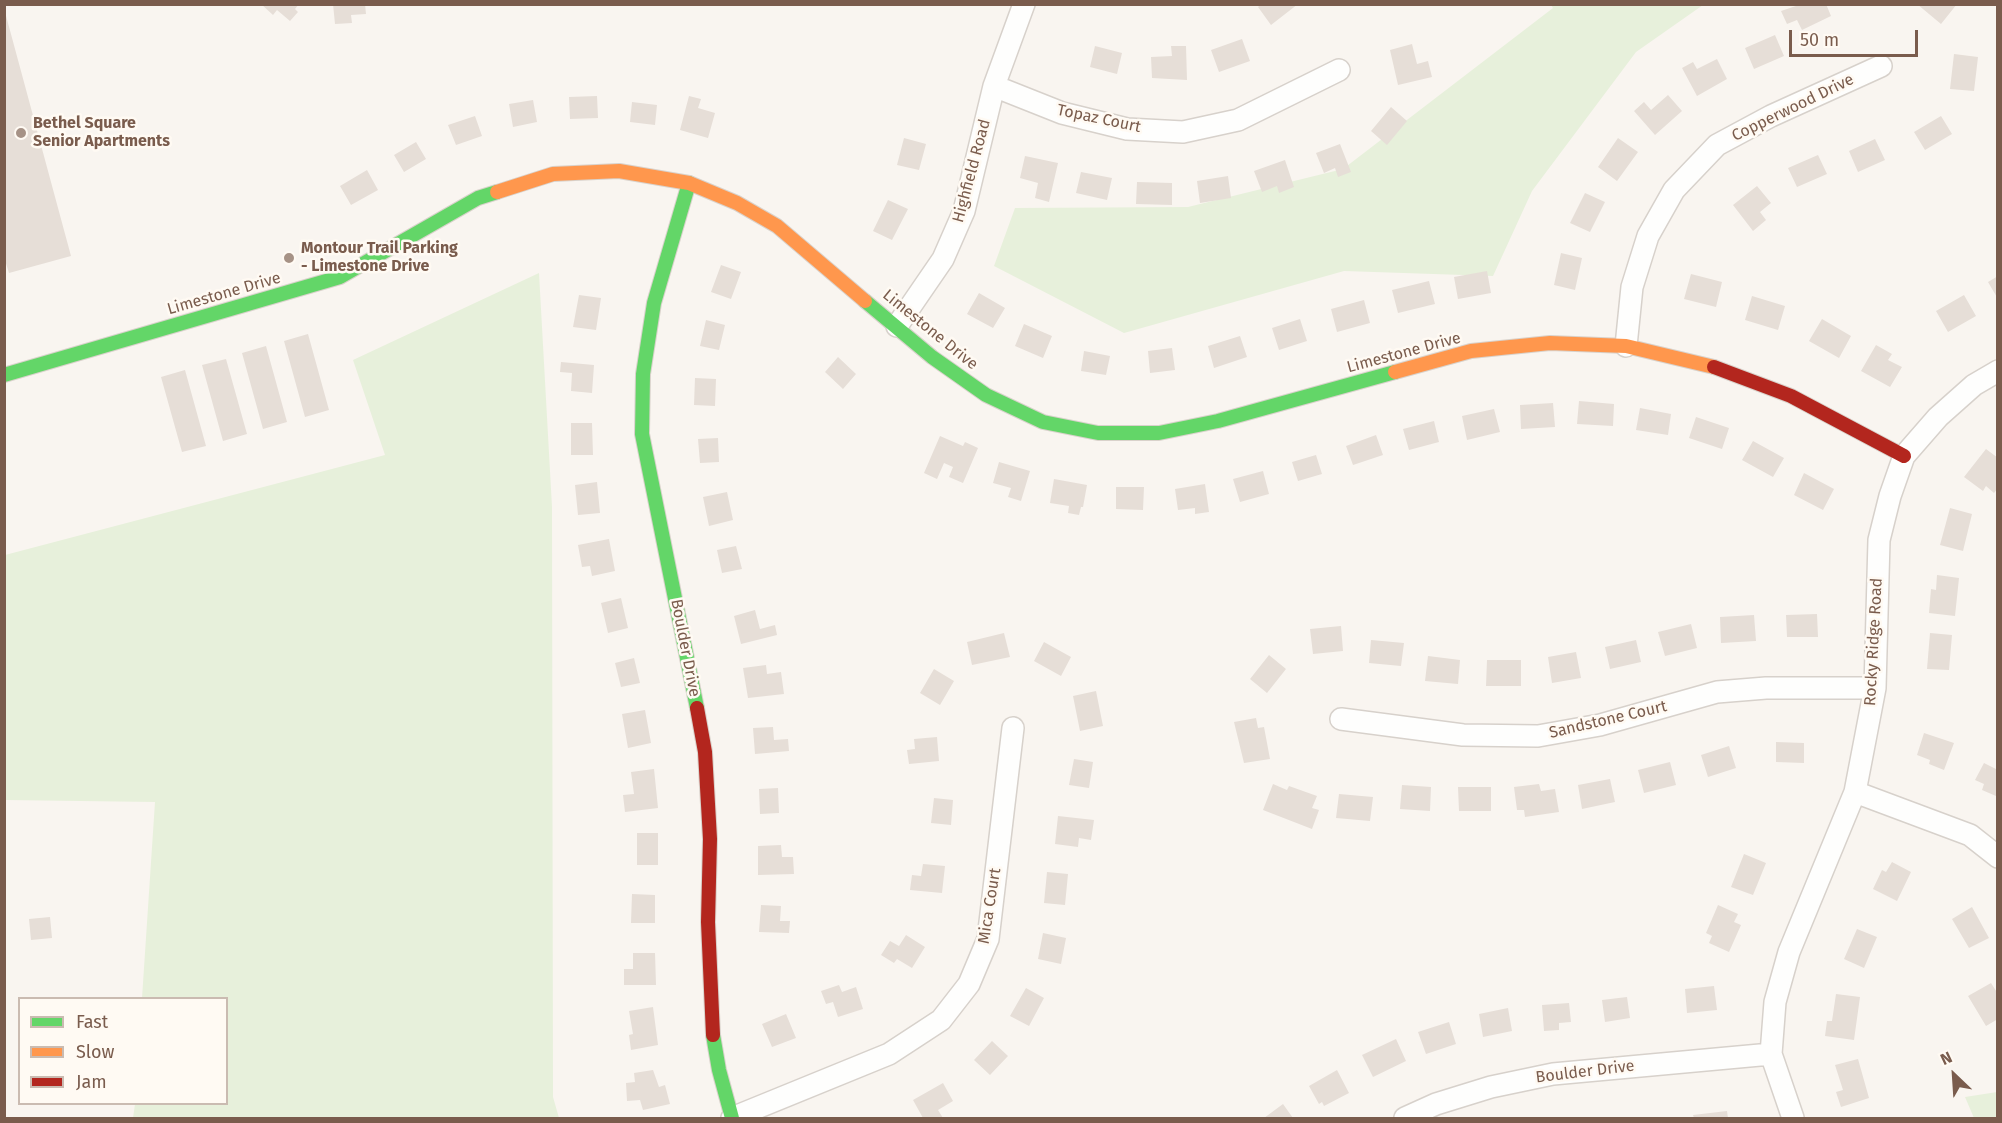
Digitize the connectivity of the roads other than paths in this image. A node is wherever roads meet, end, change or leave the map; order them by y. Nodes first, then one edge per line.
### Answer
1 (1024, 4) edge
2 (1881, 66) dead end
3 (1339, 70) dead end
4 (994, 86) junction
5 (689, 183) junction
6 (897, 326) junction
7 (1626, 346) junction
8 (1998, 371) edge
9 (4, 375) edge
10 (1904, 456) junction
11 (1875, 688) junction
12 (1341, 718) dead end
13 (1013, 728) dead end
14 (1855, 792) junction
15 (1998, 858) edge
16 (1771, 1054) junction
17 (732, 1118) edge
18 (1405, 1119) edge
19 (1793, 1119) edge

1 - 4 street, Highfield Road
2 - 7 street, Copperwood Drive
3 - 4 street, Topaz Court
4 - 6 street, Highfield Road
5 - 6 street, Limestone Drive
5 - 9 street, Limestone Drive
5 - 17 street, Boulder Drive
6 - 7 street, Limestone Drive
7 - 10 street, Limestone Drive
8 - 10 street, Rocky Ridge Road
10 - 11 street, Rocky Ridge Road
11 - 12 street, Sandstone Court
11 - 14 street, Rocky Ridge Road
13 - 17 street, Mica Court
14 - 15 street
14 - 16 street, Rocky Ridge Road
16 - 18 street, Boulder Drive
16 - 19 street, Rocky Ridge Road

